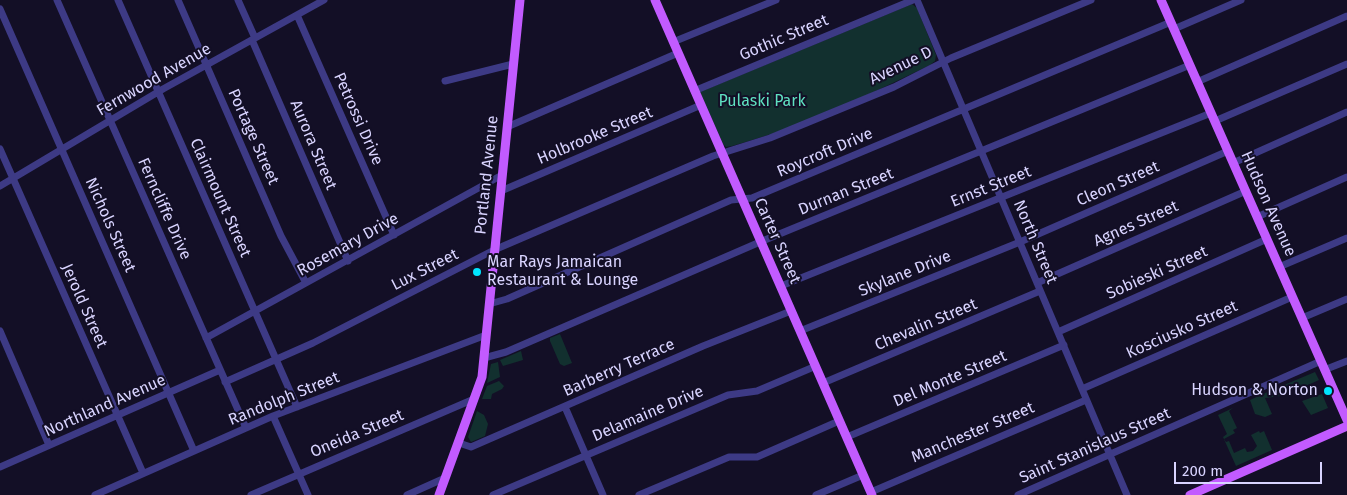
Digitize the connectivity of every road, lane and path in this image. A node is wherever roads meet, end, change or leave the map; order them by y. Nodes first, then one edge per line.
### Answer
1 (57, 0) edge
2 (118, 0) edge
3 (178, 0) edge
4 (238, 0) edge
5 (324, 0) edge
6 (520, 0) edge
7 (654, 0) edge
8 (776, 0) edge
9 (913, 0) edge
10 (917, 0) edge
11 (1091, 0) edge
12 (1161, 0) edge
13 (1241, 0) edge
14 (0, 9) edge
15 (297, 15) junction
16 (1347, 16) edge
17 (1173, 26) junction
18 (254, 39) junction
19 (673, 42) junction
20 (678, 53) junction
21 (943, 62) junction
22 (513, 64) junction
23 (1347, 64) edge
24 (207, 65) junction
25 (1190, 65) junction
26 (445, 81) dead end
27 (1197, 82) junction
28 (694, 91) junction
29 (159, 92) junction
30 (701, 105) junction
31 (963, 109) junction
32 (1347, 112) edge
33 (1213, 117) junction
34 (110, 121) junction
35 (507, 127) junction
36 (0, 149) edge
37 (62, 149) junction
38 (1228, 151) junction
39 (982, 152) junction
40 (722, 153) junction
41 (1233, 163) junction
42 (502, 175) junction
43 (1347, 177) edge
44 (13, 178) junction
45 (0, 186) edge
46 (1246, 191) junction
47 (501, 192) junction
48 (1001, 198) junction
49 (742, 199) junction
50 (1257, 217) junction
51 (394, 235) junction
52 (1347, 238) edge
53 (1267, 239) junction
54 (760, 242) junction
55 (1020, 242) junction
56 (494, 250) junction
57 (348, 261) junction
58 (1279, 267) junction
59 (306, 283) junction
60 (1037, 283) junction
61 (780, 286) junction
62 (1040, 291) junction
63 (1292, 297) junction
64 (1347, 299) edge
65 (489, 304) junction
66 (255, 311) junction
67 (791, 311) junction
68 (1302, 318) junction
69 (800, 331) junction
70 (0, 332) edge
71 (1058, 332) junction
72 (486, 335) junction
73 (206, 338) junction
74 (1064, 345) junction
75 (484, 358) junction
76 (276, 359) junction
77 (1347, 360) edge
78 (816, 366) junction
79 (1323, 366) junction
80 (220, 370) junction
81 (225, 382) junction
82 (823, 383) junction
83 (1082, 389) junction
84 (168, 393) junction
85 (474, 399) junction
86 (1086, 400) junction
87 (297, 407) junction
88 (564, 407) junction
89 (117, 416) junction
90 (273, 416) junction
91 (1347, 420) edge
92 (839, 421) junction
93 (1347, 426) edge
94 (246, 428) junction
95 (847, 437) junction
96 (459, 443) junction
97 (49, 445) junction
98 (194, 451) junction
99 (1109, 455) junction
100 (586, 456) junction
101 (0, 467) edge
102 (143, 473) junction
103 (299, 474) junction
104 (863, 475) junction
105 (445, 478) junction
106 (872, 494) edge
107 (95, 495) edge
108 (251, 495) edge
109 (308, 495) edge
110 (407, 495) edge
111 (439, 495) edge
112 (493, 495) edge
113 (603, 495) edge
114 (639, 495) edge
115 (816, 495) edge
116 (1018, 495) edge
117 (1127, 495) edge
118 (1190, 495) edge

1 - 34 street, Ferncliffe Drive
2 - 29 street, Clairmount Street
3 - 24 street, Portage Street
4 - 18 street, Aurora Street
5 - 15 street, Fernwood Avenue
6 - 22 main road, Portland Avenue
7 - 19 main road, Carter Street
8 - 19 street
9 - 28 street, Gothic Street
10 - 21 street, North Street
11 - 21 street, Avenue D
12 - 17 main road, Hudson Avenue
13 - 17 street, Roycroft Drive
14 - 37 street, Nichols Street
15 - 18 street, Fernwood Avenue
15 - 51 street, Petrossi Drive
16 - 27 street
17 - 25 main road, Hudson Avenue
17 - 31 street, Roycroft Drive
18 - 24 street, Fernwood Avenue
18 - 57 street, Aurora Street
19 - 20 main road, Carter Street
20 - 28 main road, Carter Street
20 - 35 street
21 - 31 street, North Street
21 - 40 street, Avenue D
22 - 26 street
22 - 35 main road, Portland Avenue
23 - 33 street, Ernst Street
24 - 29 street, Fernwood Avenue
24 - 59 street, Portage Street
25 - 27 main road, Hudson Avenue
25 - 39 street, Durnan Street
27 - 33 main road, Hudson Avenue
28 - 30 main road, Carter Street
29 - 34 street, Fernwood Avenue
29 - 66 street, Clairmount Street
30 - 40 main road, Carter Street
30 - 47 street, Holbrooke Street
31 - 39 street, North Street
31 - 49 street, Roycroft Drive
32 - 41 street
33 - 38 main road, Hudson Avenue
33 - 48 street, Ernst Street
34 - 37 street, Fernwood Avenue
34 - 73 street, Ferncliffe Drive
35 - 42 main road, Portland Avenue
36 - 44 street, Jerold Street
37 - 44 street, Fernwood Avenue
37 - 84 street, Nichols Street
38 - 41 main road, Hudson Avenue
38 - 55 street, Cleon Street
39 - 48 street, North Street
39 - 54 street, Durnan Street
40 - 49 main road, Carter Street
40 - 56 street, Lux Street
41 - 46 main road, Hudson Avenue
42 - 47 main road, Portland Avenue
42 - 51 street, Rosemary Drive
43 - 50 street
44 - 45 street, Fernwood Avenue
44 - 89 street, Jerold Street
46 - 50 main road, Hudson Avenue
46 - 60 street, Agnes Street
47 - 56 main road, Portland Avenue
48 - 55 street, North Street
48 - 61 street, Ernst Street
49 - 54 main road, Carter Street
49 - 65 street, Roycroft Drive
50 - 53 main road, Hudson Avenue
51 - 57 street, Rosemary Drive
52 - 58 street
53 - 58 main road, Hudson Avenue
53 - 71 street, Sobieski Street
54 - 61 main road, Carter Street
54 - 75 street, Durnan Street
55 - 60 street, North Street
55 - 69 street, Skylane Drive
56 - 65 main road, Portland Avenue
56 - 76 street, Lux Street
57 - 59 street, Rosemary Drive
58 - 63 main road, Hudson Avenue
59 - 66 street, Rosemary Drive
60 - 62 street, North Street
61 - 67 main road, Carter Street
62 - 71 street, North Street
62 - 82 street, Chevalin Street
63 - 68 main road, Hudson Avenue
63 - 83 street, Kosciusko Street
64 - 68 street
65 - 72 main road, Portland Avenue
66 - 73 street, Rosemary Drive
66 - 76 street, Clairmount Street
67 - 69 main road, Carter Street
67 - 88 street, Barberry Terrace
68 - 79 main road, Hudson Avenue
69 - 78 main road, Carter Street
70 - 97 street
71 - 74 street, North Street
72 - 75 main road, Portland Avenue
72 - 87 street, Randolph Street
73 - 80 street, Ferncliffe Drive
74 - 83 street, North Street
74 - 95 street, Del Monte Street
75 - 85 main road, Portland Avenue
76 - 81 street, Lux Street
76 - 87 street, Clairmount Street
77 - 79 street, Saint Stanislaus Street
78 - 82 main road, Carter Street
78 - 100 street, Delamaine Drive
79 - 91 main road, Hudson Avenue
79 - 99 street, Saint Stanislaus Street
80 - 81 street, Ferncliffe Drive
80 - 84 street, Northland Avenue
81 - 94 street, Ferncliffe Drive
82 - 92 main road, Carter Street
83 - 86 street, North Street
84 - 89 street, Northland Avenue
84 - 98 street, Nichols Street
85 - 96 main road, Portland Avenue
85 - 103 street, Oneida Street
86 - 99 street, North Street
86 - 106 street, Manchester Street
87 - 90 street, Randolph Street
88 - 96 street, Barberry Terrace
88 - 100 street
89 - 97 street, Northland Avenue
89 - 102 street, Jerold Street
90 - 94 street, Randolph Street
90 - 103 street
92 - 95 main road, Carter Street
92 - 114 street
93 - 118 main road
94 - 98 street, Randolph Street
95 - 104 main road, Carter Street
96 - 105 main road, Portland Avenue
97 - 101 street, Northland Avenue
98 - 102 street, Randolph Street
99 - 116 street, Saint Stanislaus Street
99 - 117 street, North Street
100 - 112 street, Delamaine Drive
100 - 113 street
102 - 107 street, Randolph Street
103 - 108 street, Oneida Street
103 - 109 street
104 - 106 main road, Carter Street
104 - 115 street
105 - 110 street
105 - 111 main road, Portland Avenue

